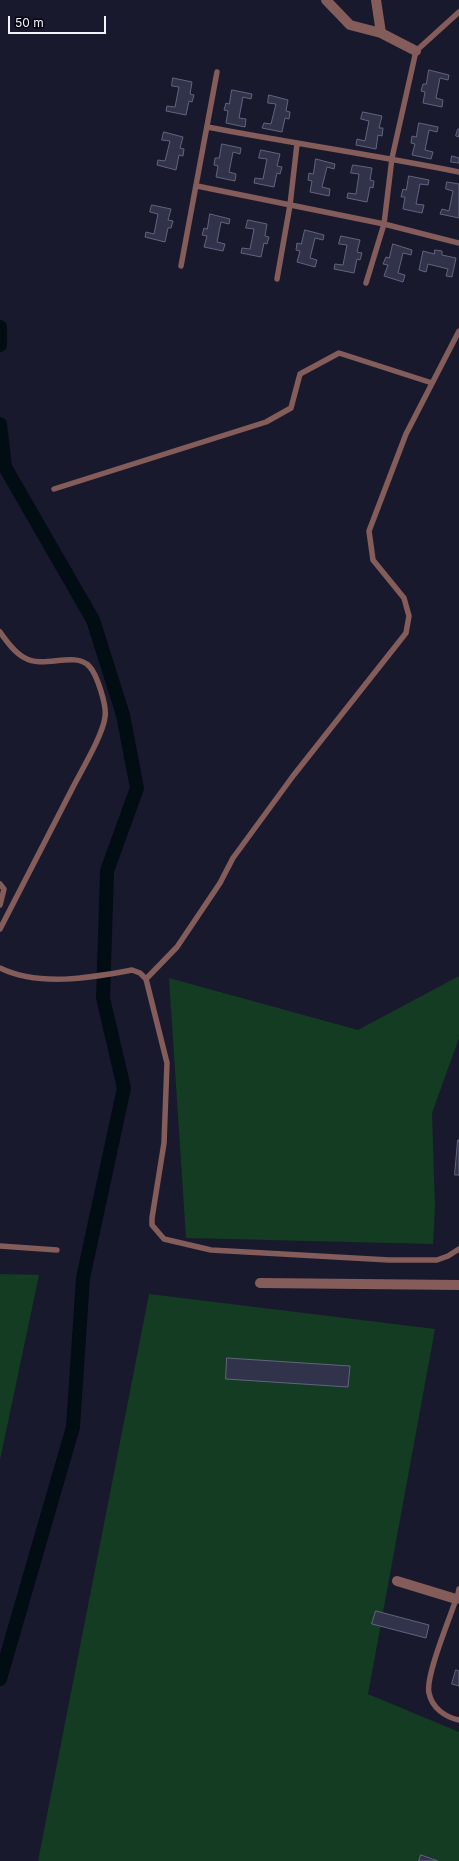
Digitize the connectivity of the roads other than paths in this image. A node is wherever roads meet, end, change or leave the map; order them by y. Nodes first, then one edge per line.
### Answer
1 (326, 0) edge
2 (376, 0) edge
3 (335, 5) edge
4 (459, 12) edge
5 (381, 33) junction
6 (416, 51) junction
7 (217, 72) dead end
8 (206, 127) junction
9 (297, 144) junction
10 (392, 158) junction
11 (459, 172) edge
12 (197, 186) junction
13 (290, 205) junction
14 (384, 224) junction
15 (459, 243) edge
16 (181, 266) dead end
17 (277, 279) dead end
18 (366, 283) dead end
19 (459, 330) edge
20 (432, 383) junction
21 (54, 489) dead end
22 (0, 632) edge
23 (0, 884) edge
24 (0, 905) edge
25 (0, 929) edge
26 (0, 968) edge
27 (146, 979) junction
28 (0, 1246) edge
29 (459, 1249) edge
30 (57, 1250) dead end
31 (260, 1283) dead end
32 (459, 1285) edge
33 (397, 1581) dead end
34 (459, 1588) edge
35 (458, 1600) edge
36 (459, 1720) edge

1 - 3 street
2 - 5 street
3 - 5 street
4 - 6 lane
5 - 6 street
6 - 10 lane
7 - 8 lane
8 - 9 lane
8 - 12 lane
9 - 10 lane
9 - 13 lane
10 - 11 lane
10 - 14 lane
12 - 13 lane
12 - 16 lane
13 - 14 lane
13 - 17 lane
14 - 15 lane
14 - 18 lane
19 - 20 lane
20 - 21 lane
20 - 27 lane
22 - 25 lane
23 - 24 lane
26 - 27 lane
27 - 29 lane
28 - 30 lane
31 - 32 street
33 - 35 street
34 - 35 lane
35 - 36 lane

